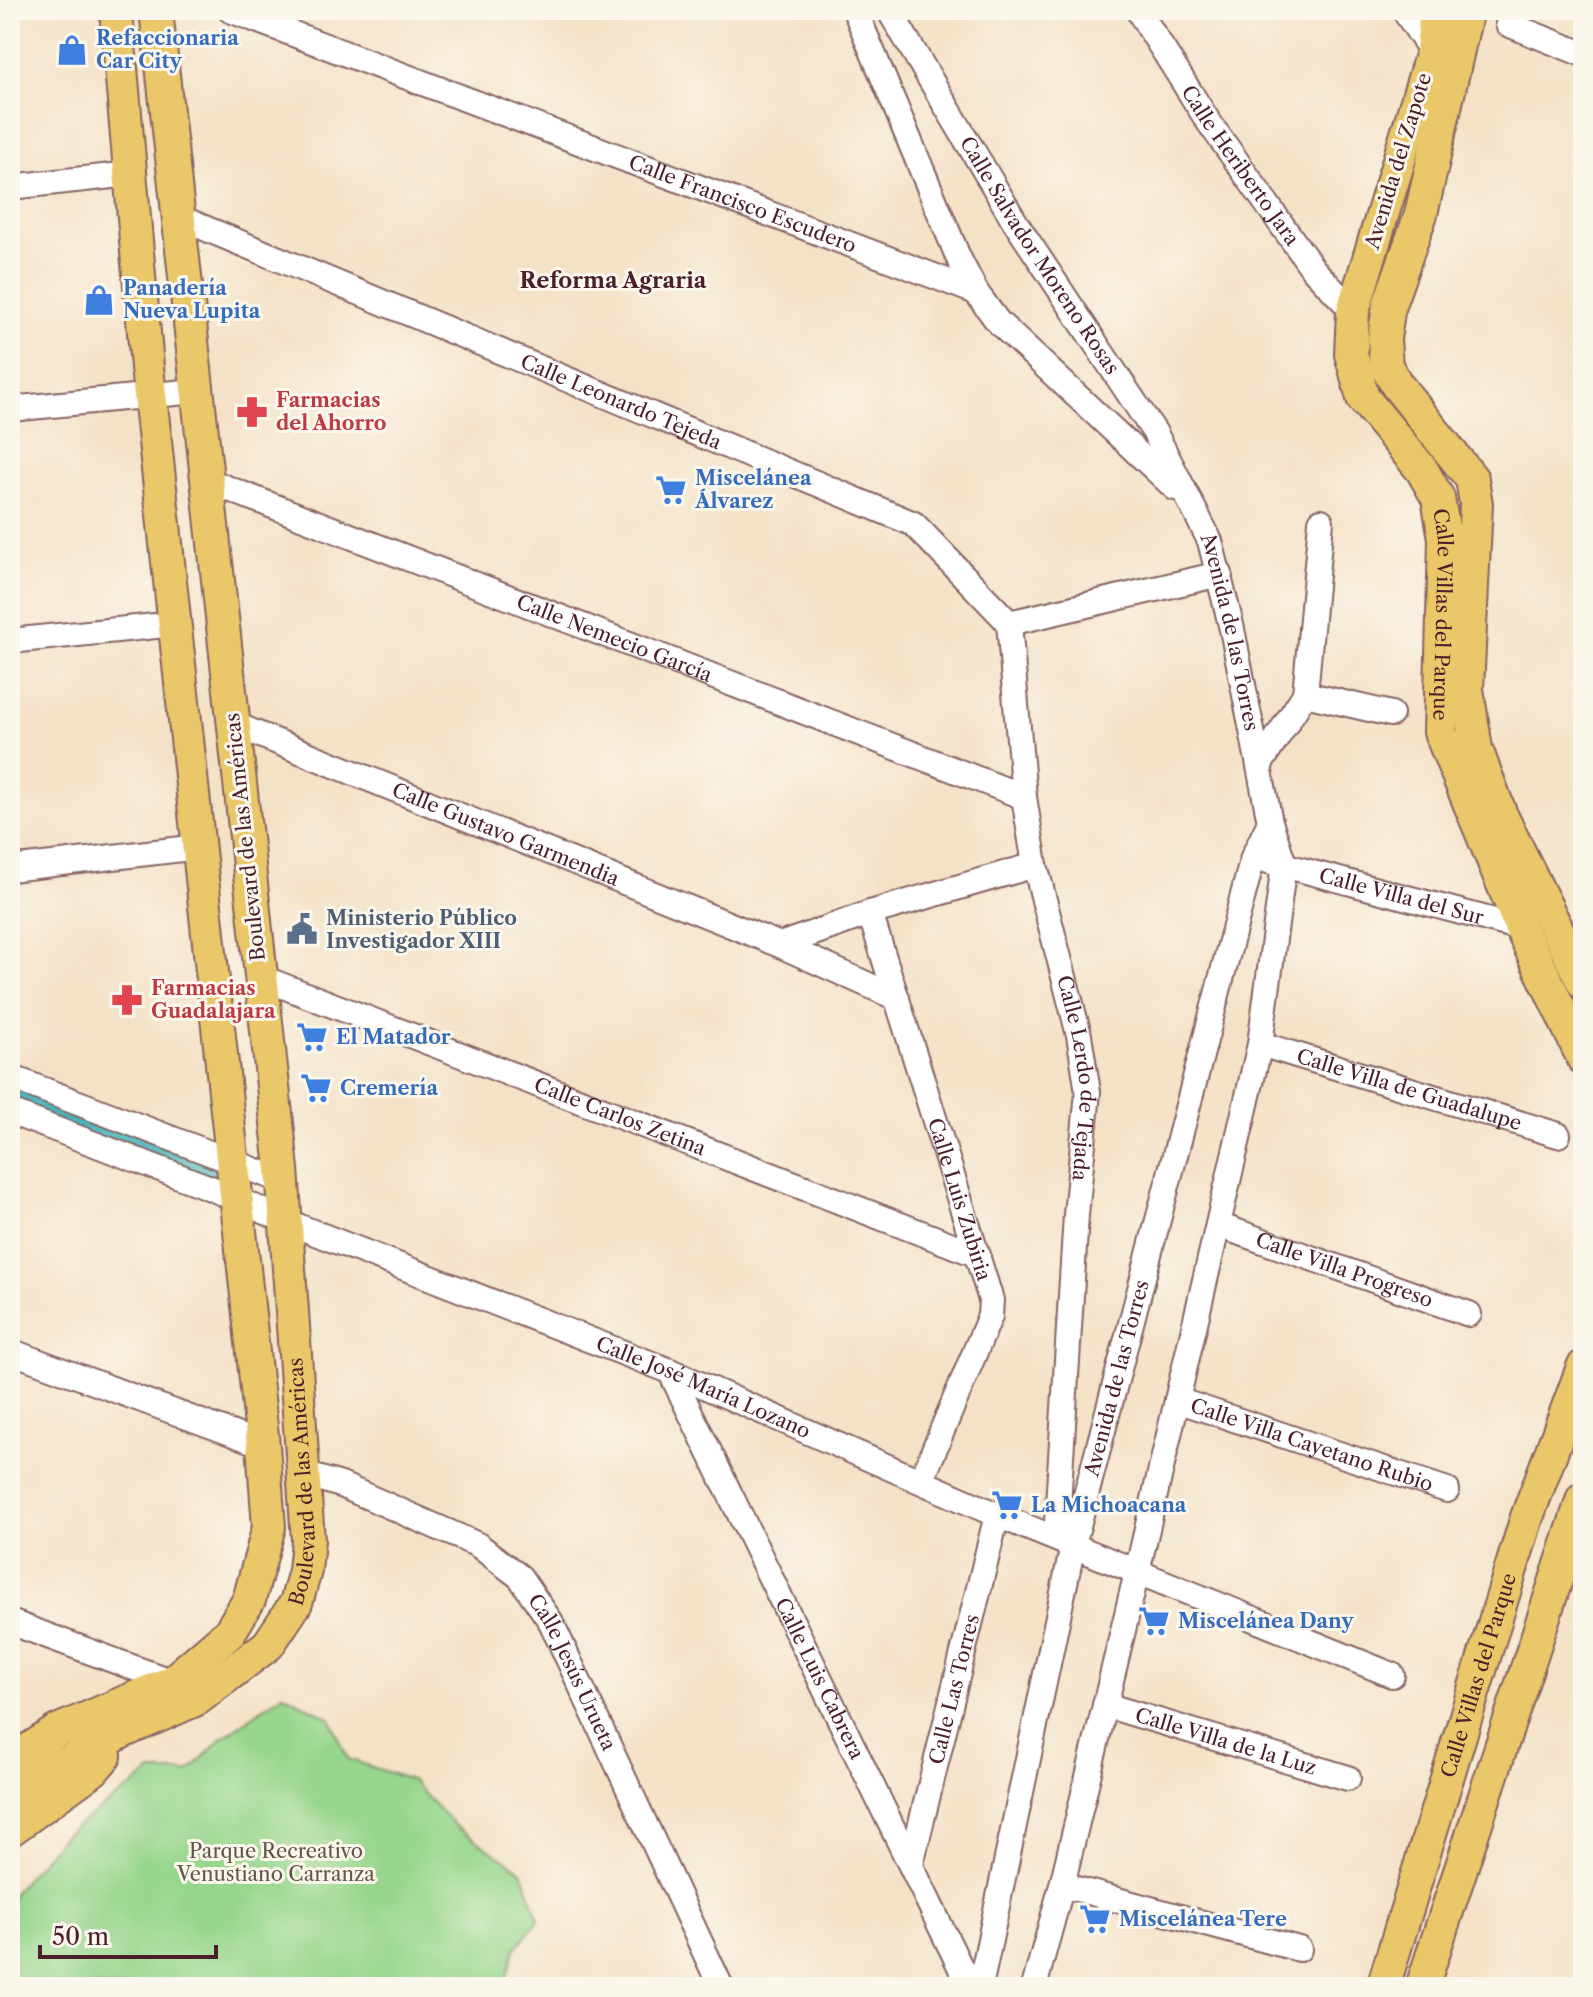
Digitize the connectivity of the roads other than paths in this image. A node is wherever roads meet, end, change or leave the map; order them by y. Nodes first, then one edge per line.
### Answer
1 (116, 10) edge
2 (156, 10) edge
3 (230, 10) edge
4 (855, 10) edge
5 (889, 10) edge
6 (1138, 10) edge
7 (1404, 10) edge
8 (1436, 10) edge
9 (1467, 10) edge
10 (1508, 24) dead end
11 (1432, 52) junction
12 (1583, 54) edge
13 (131, 174) junction
14 (10, 187) edge
15 (178, 217) junction
16 (976, 292) junction
17 (1389, 305) joint
18 (1353, 311) junction
19 (196, 391) junction
20 (150, 395) junction
21 (10, 409) edge
22 (206, 480) junction
23 (1188, 501) junction
24 (1321, 521) dead end
25 (1220, 574) junction
26 (1009, 623) junction
27 (175, 624) junction
28 (10, 641) edge
29 (1305, 694) junction
30 (1391, 714) dead end
31 (233, 724) junction
32 (1259, 766) junction
33 (1024, 797) junction
34 (1270, 822) junction
35 (199, 847) junction
36 (1253, 857) junction
37 (1284, 864) junction
38 (1035, 865) junction
39 (10, 869) edge
40 (870, 913) junction
41 (1521, 928) junction
42 (780, 945) junction
43 (260, 977) junction
44 (1583, 982) edge
45 (897, 998) junction
46 (1260, 1044) junction
47 (1583, 1058) edge
48 (10, 1077) edge
49 (10, 1112) edge
50 (1558, 1135) dead end
51 (233, 1162) junction
52 (283, 1181) junction
53 (237, 1201) junction
54 (286, 1220) junction
55 (1218, 1225) junction
56 (978, 1255) junction
57 (1469, 1314) dead end
58 (10, 1351) edge
59 (1583, 1367) edge
60 (670, 1371) junction
61 (1177, 1400) junction
62 (263, 1445) junction
63 (304, 1474) junction
64 (921, 1481) junction
65 (1447, 1490) dead end
66 (1583, 1498) edge
67 (997, 1515) junction
68 (1064, 1541) junction
69 (1137, 1572) junction
70 (10, 1622) edge
71 (1392, 1675) dead end
72 (172, 1682) junction
73 (1105, 1705) junction
74 (57, 1731) junction
75 (122, 1732) junction
76 (10, 1742) edge
77 (10, 1762) edge
78 (1348, 1778) dead end
79 (10, 1794) edge
80 (10, 1830) edge
81 (911, 1864) junction
82 (1062, 1885) junction
83 (1299, 1949) dead end
84 (721, 1987) edge
85 (970, 1987) edge
86 (980, 1987) edge
87 (1034, 1987) edge
88 (1383, 1987) edge
89 (1422, 1987) edge

1 - 13 main road, Boulevard de las Américas
2 - 15 main road, Boulevard de las Américas
3 - 16 street, Calle Francisco Escudero
4 - 16 street
5 - 23 street, Calle Salvador Moreno Rosas
6 - 18 street, Calle Heriberto Jara
7 - 11 street
8 - 11 main road, Avenida del Zapote
9 - 17 main road, Avenida del Zapote
10 - 12 street
11 - 18 main road, Avenida del Zapote
13 - 14 street
13 - 20 main road, Boulevard de las Américas
15 - 19 main road, Boulevard de las Américas
15 - 26 street, Calle Leonardo Tejeda
16 - 23 street
17 - 44 main road, Calle Villas del Parque
18 - 41 main road, Calle Villas del Parque
19 - 20 street
19 - 22 main road, Boulevard de las Américas
20 - 21 street
20 - 27 main road, Boulevard de las Américas
22 - 31 main road, Boulevard de las Américas
22 - 33 street, Calle Nemecio García
23 - 25 street, Avenida de las Torres
24 - 29 street, Avenida de las Torres
25 - 26 street
25 - 32 street, Avenida de las Torres
26 - 33 street, Calle Lerdo de Tejada
27 - 28 street
27 - 35 main road, Boulevard de las Américas
29 - 30 street
29 - 32 street, Avenida de las Torres
31 - 42 street, Calle Gustavo Garmendia
31 - 43 main road, Boulevard de las Américas
32 - 34 street, Avenida de las Torres
33 - 38 street, Calle Lerdo de Tejada
34 - 36 street, Avenida de las Torres
34 - 37 street, Avenida de las Torres
35 - 39 street
35 - 51 main road, Boulevard de las Américas
36 - 37 street, Calle Villa del Sur
36 - 68 street, Avenida de las Torres
37 - 41 street, Calle Villa del Sur
37 - 46 street, Avenida de las Torres
38 - 40 street
38 - 68 street, Calle Lerdo de Tejada
40 - 42 street
40 - 45 street, Calle Luis Zubiria
41 - 47 main road, Calle Villas del Parque
42 - 45 street, Calle Gustavo Garmendia
43 - 52 main road, Boulevard de las Américas
43 - 56 street, Calle Carlos Zetina
45 - 56 street, Calle Luis Zubiria
46 - 50 street, Calle Villa de Guadalupe
46 - 55 street, Avenida de las Torres
48 - 51 street
49 - 53 street, Calle José María Lozano
51 - 52 street
51 - 53 main road, Boulevard de las Américas
52 - 54 main road, Boulevard de las Américas
53 - 54 street, Calle José María Lozano
53 - 62 main road, Boulevard de las Américas
54 - 60 street, Calle José María Lozano
54 - 63 main road, Boulevard de las Américas
55 - 57 street, Calle Villa Progreso
55 - 61 street, Avenida de las Torres
56 - 64 street, Calle Luis Zubiria
58 - 62 street
59 - 88 main road, Calle Villas del Parque
60 - 64 street, Calle José María Lozano
60 - 81 street, Calle Luis Cabrera
61 - 65 street, Calle Villa Cayetano Rubio
61 - 69 street, Avenida de las Torres
62 - 72 main road, Boulevard de las Américas
63 - 75 main road, Boulevard de las Américas
63 - 84 street, Calle Jesús Urueta
64 - 67 street, Calle José María Lozano
66 - 89 main road, Calle Villas del Parque
67 - 68 street, Calle José María Lozano
67 - 81 street, Calle Las Torres
68 - 69 street, Calle José María Lozano
68 - 86 street, Avenida de las Torres
69 - 71 street, Calle José María Lozano
69 - 73 street, Avenida de las Torres
70 - 72 street
72 - 74 main road, Boulevard de las Américas
73 - 78 street, Calle Villa de la Luz
73 - 82 street, Avenida de las Torres
74 - 76 main road
74 - 77 main road, Boulevard de las Américas
75 - 79 main road, Boulevard de las Américas
75 - 80 main road
81 - 85 street, Calle Luis Cabrera
82 - 83 street
82 - 87 street, Avenida de las Torres

